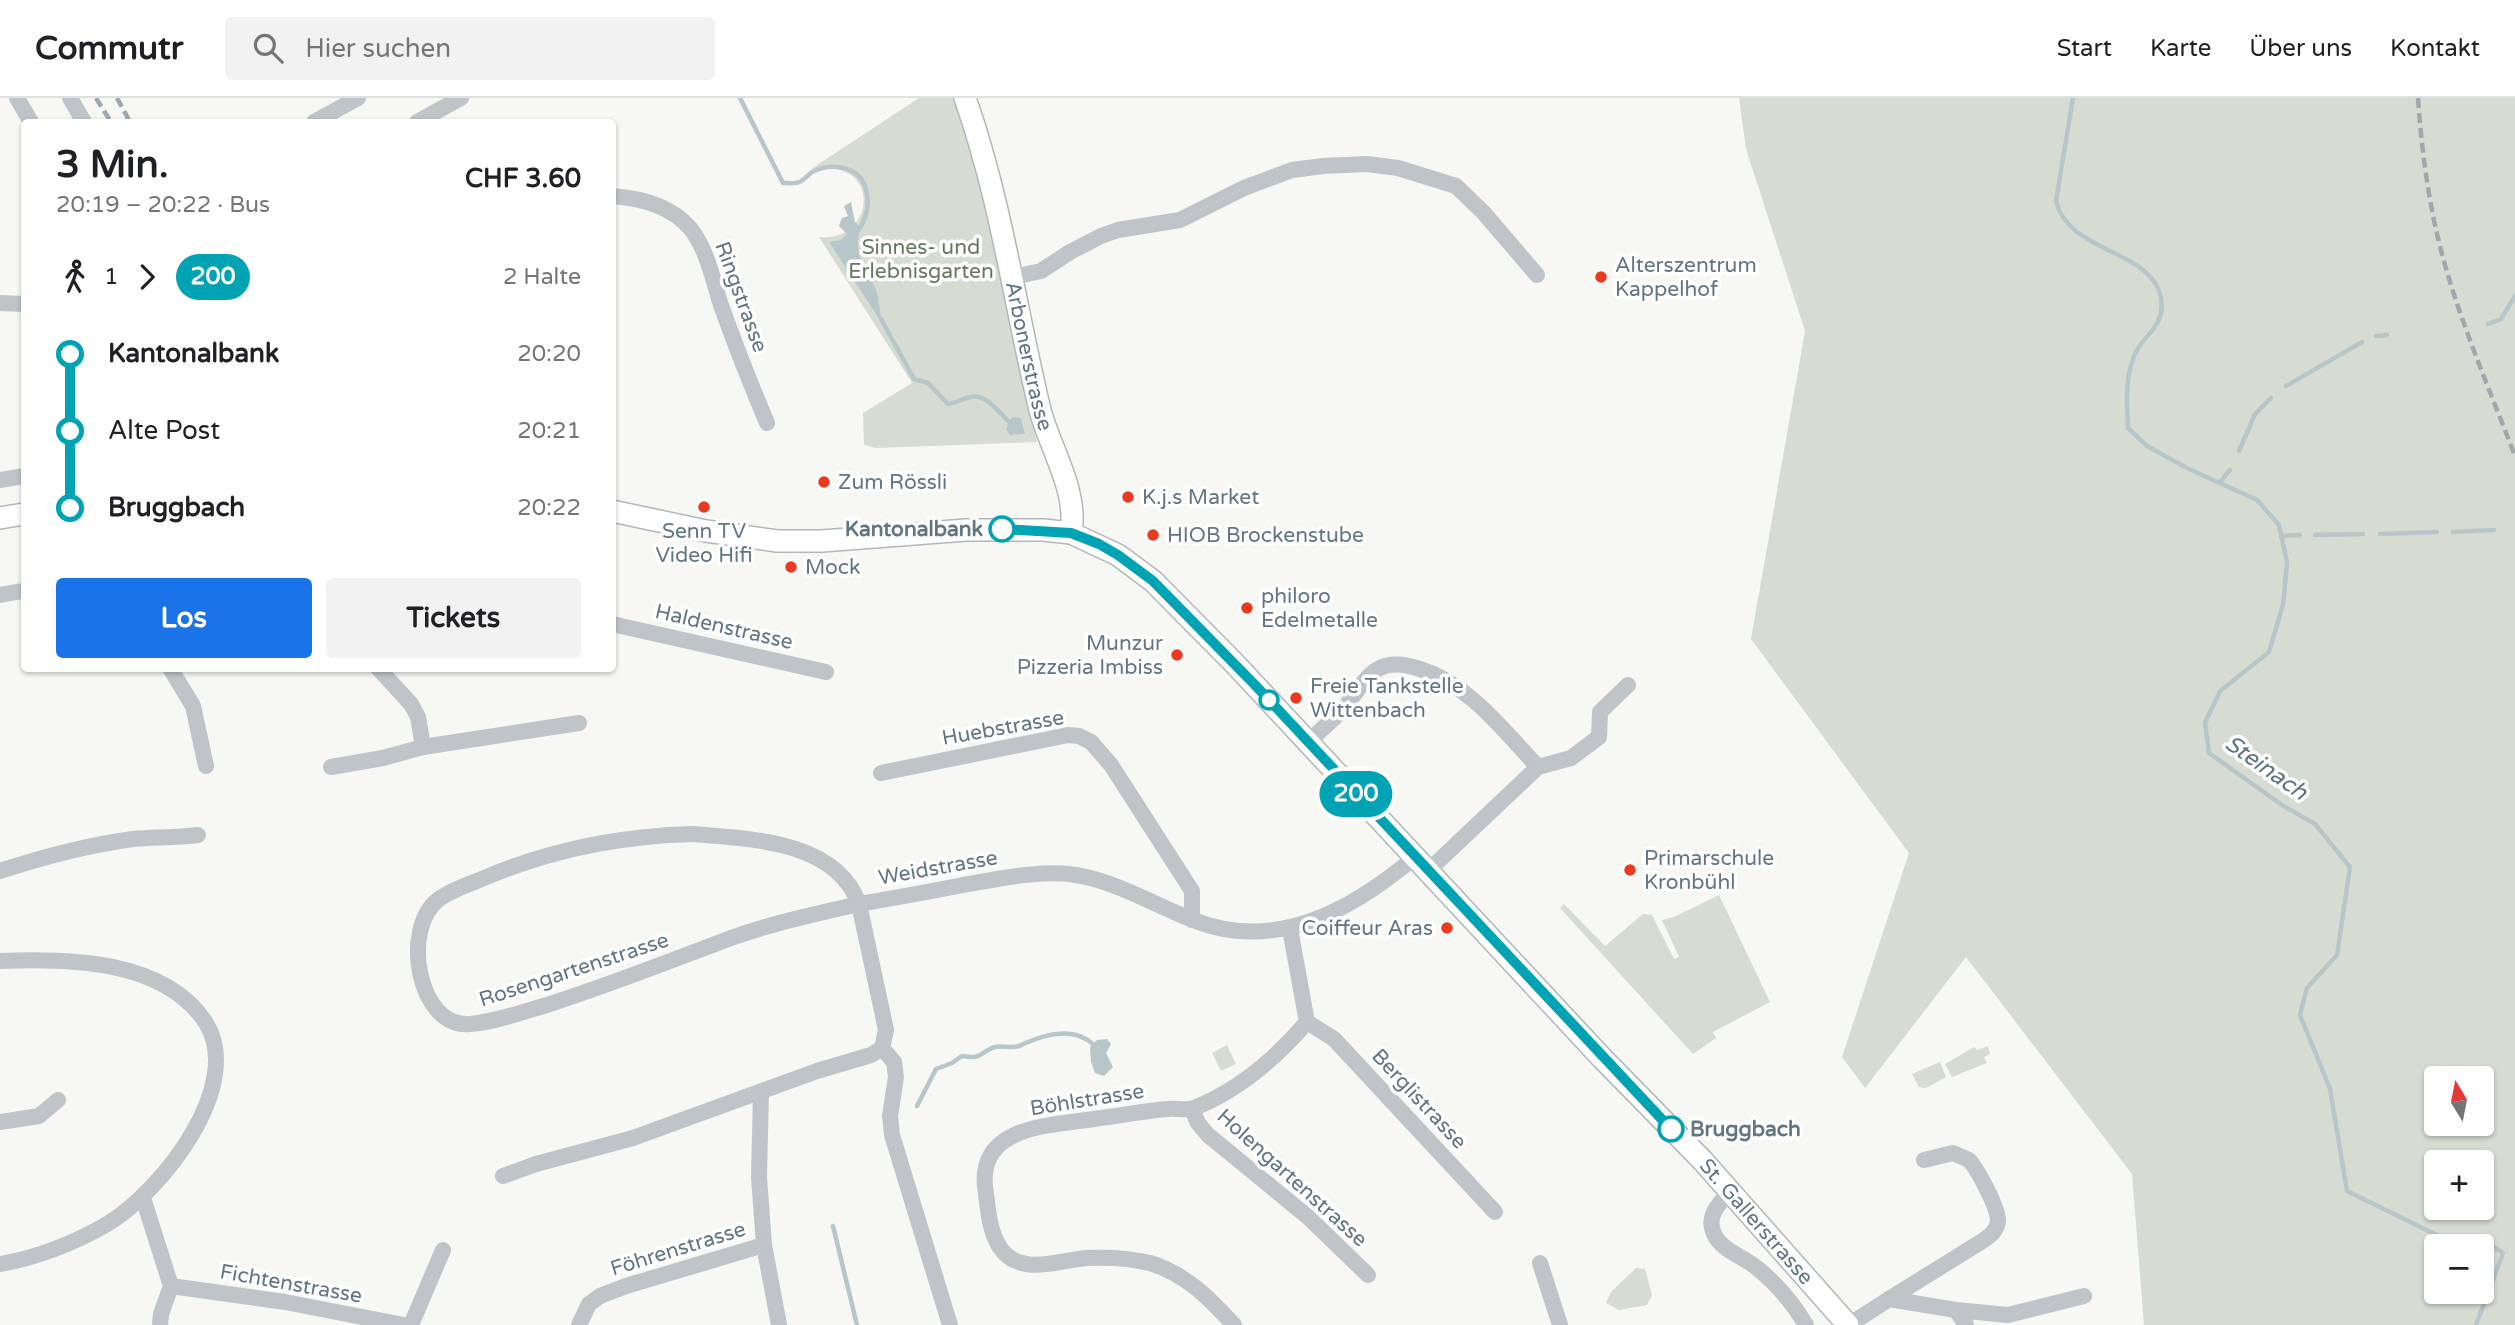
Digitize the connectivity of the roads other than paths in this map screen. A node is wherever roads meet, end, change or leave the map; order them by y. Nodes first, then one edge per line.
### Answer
1 (17, 98) edge
2 (70, 98) edge
3 (358, 98) edge
4 (461, 98) edge
5 (965, 98) edge
6 (29, 119) edge
7 (82, 119) edge
8 (319, 119) edge
9 (422, 119) edge
10 (616, 197) edge
11 (1537, 275) dead end
12 (1013, 277) junction
13 (0, 303) edge
14 (21, 304) edge
15 (767, 423) dead end
16 (21, 476) edge
17 (0, 480) edge
18 (616, 513) edge
19 (21, 514) edge
20 (0, 518) edge
21 (1071, 533) junction
22 (21, 591) edge
23 (0, 595) edge
24 (616, 625) edge
25 (172, 672) edge
26 (382, 672) edge
27 (826, 672) dead end
28 (1628, 685) dead end
29 (579, 723) dead end
30 (1308, 743) junction
31 (423, 747) junction
32 (206, 765) dead end
33 (331, 767) dead end
34 (1538, 767) junction
35 (881, 773) dead end
36 (198, 835) dead end
37 (1422, 864) junction
38 (0, 871) edge
39 (859, 904) junction
40 (1192, 920) junction
41 (1290, 929) junction
42 (0, 961) edge
43 (1307, 1022) junction
44 (882, 1048) junction
45 (761, 1092) junction
46 (58, 1100) dead end
47 (1192, 1109) junction
48 (0, 1122) edge
49 (1924, 1160) dead end
50 (503, 1177) dead end
51 (1730, 1192) junction
52 (143, 1198) junction
53 (1495, 1212) dead end
54 (764, 1245) junction
55 (443, 1251) dead end
56 (1540, 1263) dead end
57 (0, 1264) edge
58 (1368, 1275) dead end
59 (170, 1286) junction
60 (2084, 1296) dead end
61 (1889, 1299) junction
62 (1956, 1310) junction
63 (160, 1325) edge
64 (404, 1325) edge
65 (411, 1325) edge
66 (579, 1325) edge
67 (779, 1325) edge
68 (950, 1325) edge
69 (1234, 1325) edge
70 (1560, 1325) edge
71 (1806, 1325) edge
72 (1849, 1325) edge
73 (1966, 1325) edge

1 - 6 street
2 - 7 street
3 - 8 street
4 - 9 street
5 - 12 main road, Arbonerstrasse
10 - 15 street, Ringstrasse
11 - 12 street
12 - 21 main road, Arbonerstrasse
13 - 14 street
16 - 17 street
18 - 21 main road, St. Gallerstrasse
19 - 20 main road
21 - 30 main road, St. Gallerstrasse
22 - 23 street
24 - 27 street, Haldenstrasse
25 - 32 street
26 - 31 street
28 - 34 street
29 - 31 street
30 - 34 street
30 - 37 main road, St. Gallerstrasse
31 - 33 street
34 - 37 street, Weidstrasse
35 - 40 street, Huebstrasse
36 - 38 street
37 - 41 street, Weidstrasse
37 - 51 main road, St. Gallerstrasse
39 - 39 street, Rosengartenstrasse
39 - 40 street, Weidstrasse
39 - 44 street, Weidstrasse
40 - 41 street, Weidstrasse
41 - 43 street
42 - 52 street
43 - 47 street, Böhlstrasse
43 - 53 street, Berglistrasse
44 - 45 street
44 - 68 street
45 - 50 street
45 - 54 street, Föhrenstrasse
46 - 48 street
47 - 58 street, Holengartenstrasse
47 - 69 street, Böhlstrasse
49 - 61 street
51 - 71 street
51 - 72 main road, St. Gallerstrasse
52 - 57 street
52 - 59 street
54 - 66 street, Föhrenstrasse
54 - 67 street, Föhrenstrasse
55 - 65 street
56 - 70 street
59 - 63 street
59 - 64 street, Fichtenstrasse
60 - 62 street
61 - 62 street
61 - 72 street
62 - 73 street

